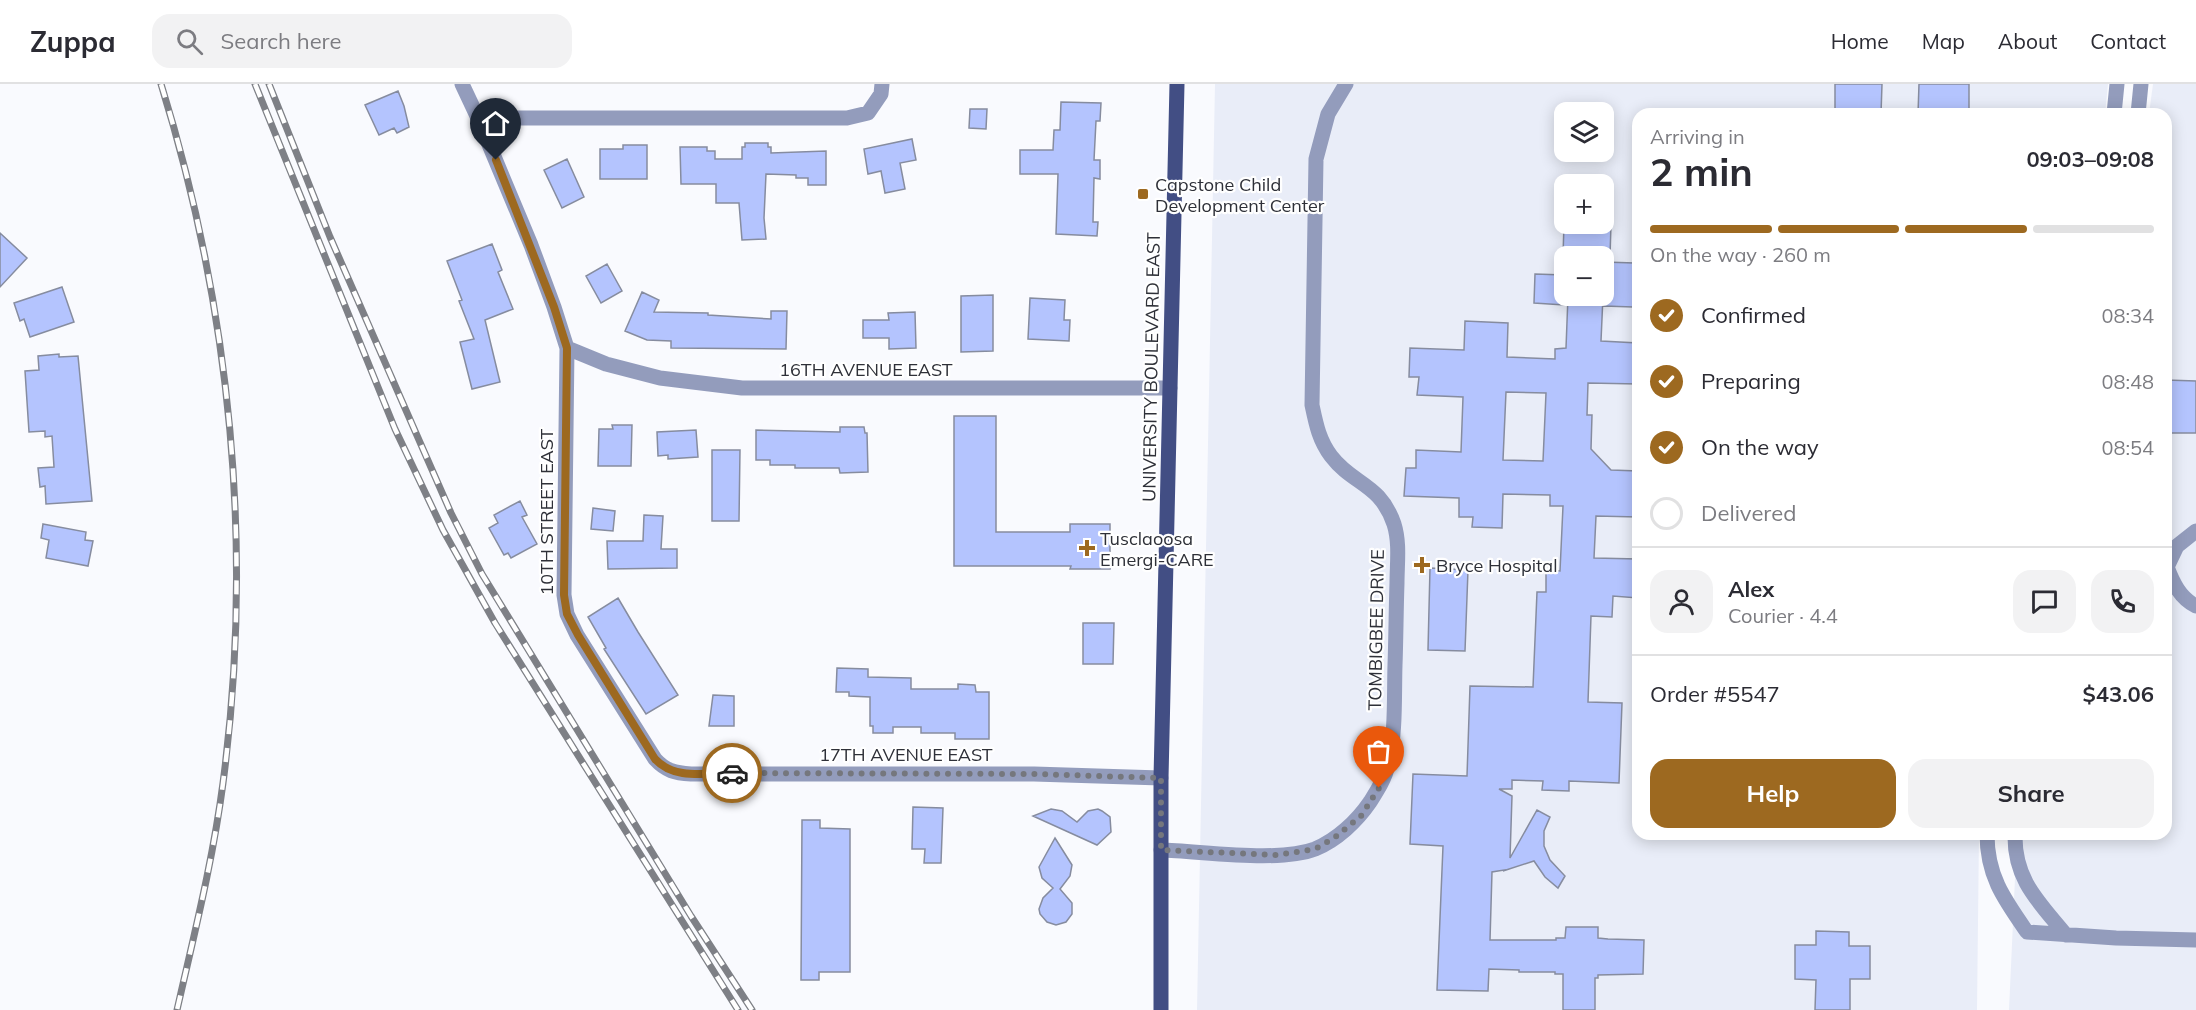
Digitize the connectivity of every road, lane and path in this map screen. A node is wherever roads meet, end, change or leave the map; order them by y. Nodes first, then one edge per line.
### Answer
1 (462, 84) edge
2 (882, 84) edge
3 (1178, 84) edge
4 (1346, 84) edge
5 (2117, 84) edge
6 (2141, 84) edge
7 (2115, 108) edge
8 (2139, 108) edge
9 (478, 118) junction
10 (567, 348) junction
11 (1170, 388) junction
12 (2196, 531) edge
13 (2172, 556) edge
14 (2172, 580) edge
15 (2196, 606) edge
16 (655, 759) joint
17 (1161, 778) junction
18 (1987, 840) edge
19 (2016, 840) edge
20 (1161, 850) junction
21 (2066, 935) junction
22 (2196, 940) edge
23 (1161, 1010) edge

1 - 9 street, 10TH STREET EAST
2 - 9 street
3 - 11 main road, UNIVERSITY BOULEVARD EAST
4 - 20 street, TOMBIGBEE DRIVE
5 - 7 street
6 - 8 street
9 - 10 street, 10TH STREET EAST
10 - 11 street, 16TH AVENUE EAST
10 - 16 street, 10TH STREET EAST
11 - 17 main road, UNIVERSITY BOULEVARD EAST
12 - 13 street
14 - 15 street
16 - 17 street, 17TH AVENUE EAST
17 - 20 main road, UNIVERSITY BOULEVARD EAST
18 - 21 street
19 - 21 street
20 - 23 main road, UNIVERSITY BOULEVARD EAST
21 - 22 street

